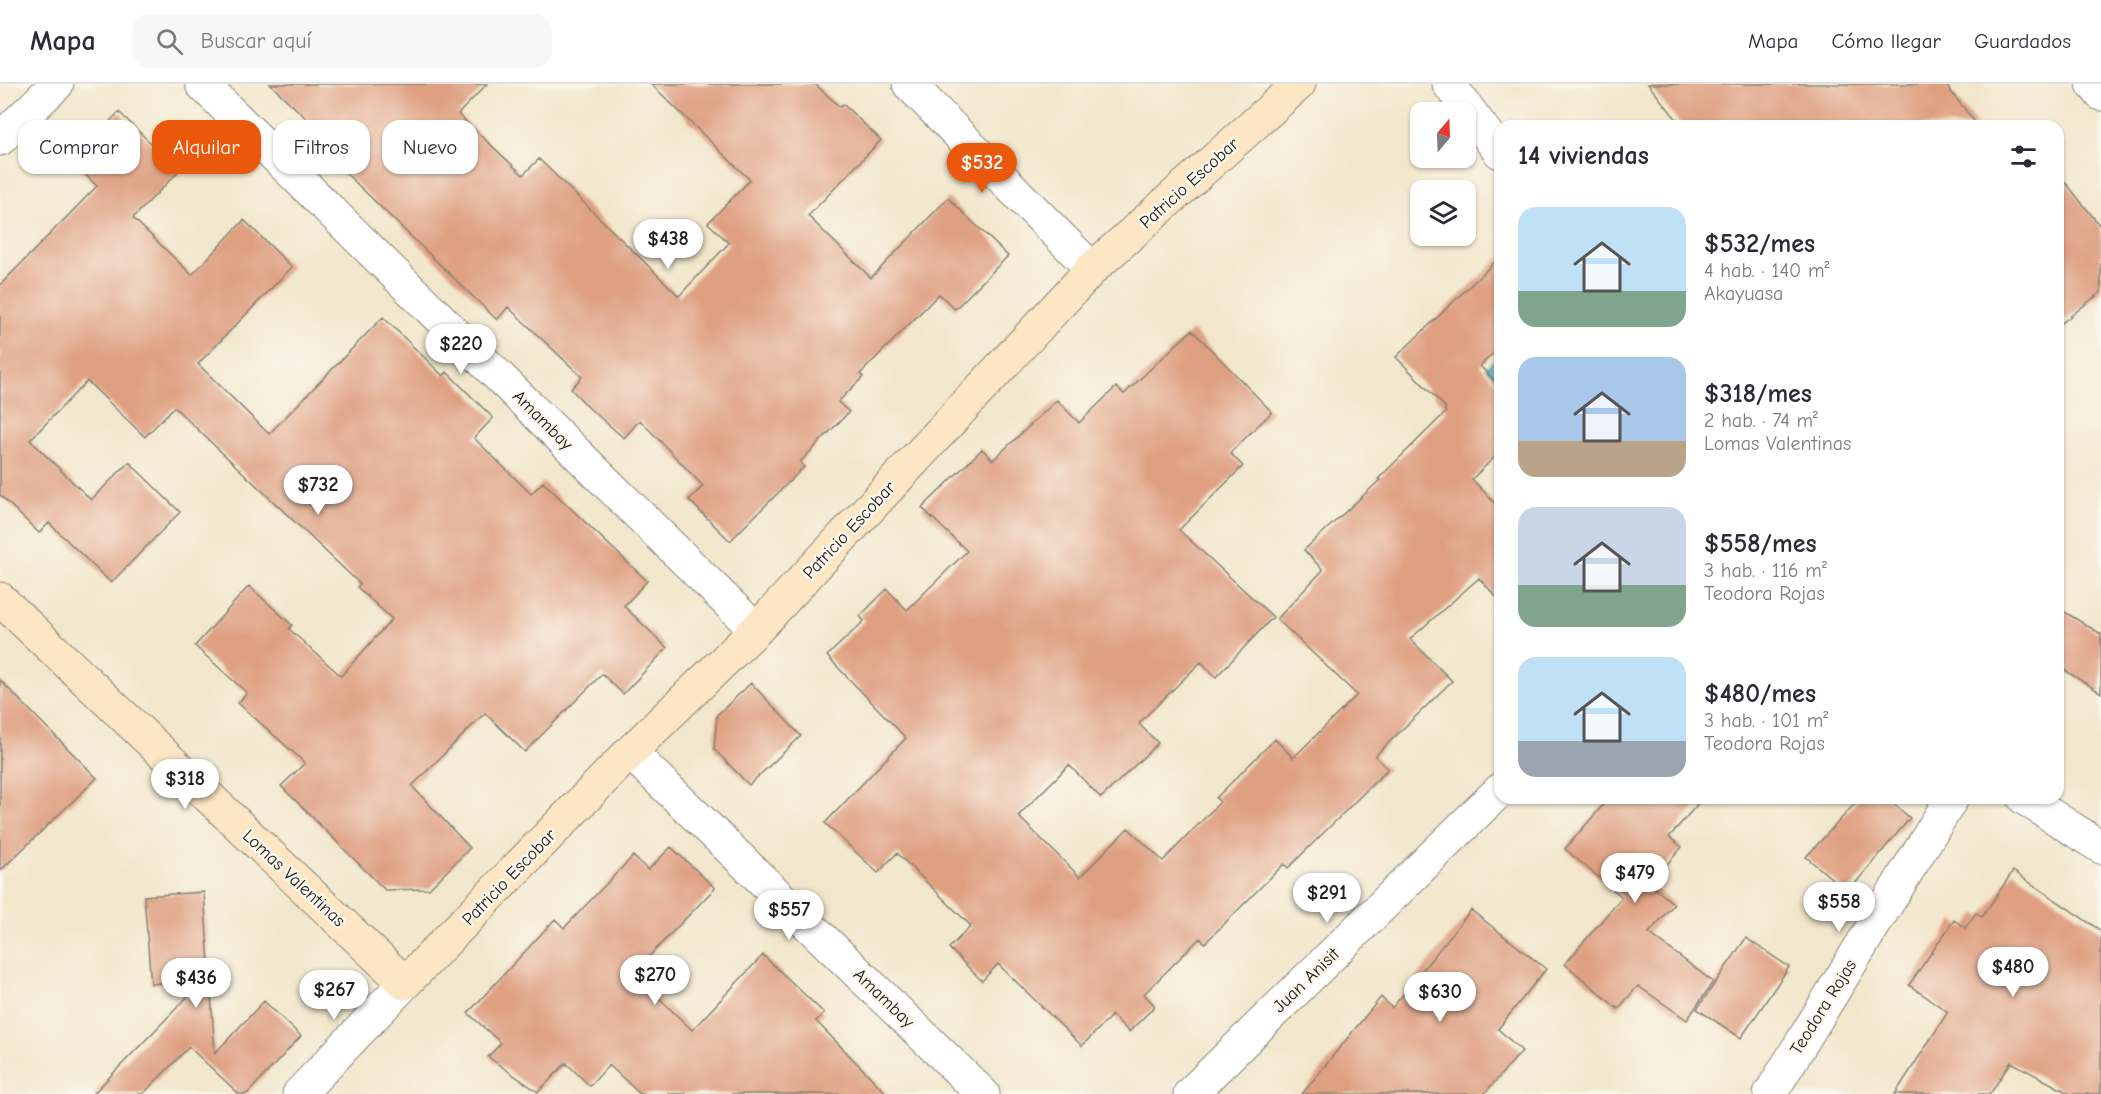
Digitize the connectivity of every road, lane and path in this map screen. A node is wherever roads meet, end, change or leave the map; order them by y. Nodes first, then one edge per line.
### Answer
1 (57, 84) edge
2 (201, 84) edge
3 (909, 84) edge
4 (1299, 84) edge
5 (1449, 84) edge
6 (2093, 84) edge
7 (2101, 94) edge
8 (0, 139) edge
9 (1494, 144) edge
10 (1092, 269) junction
11 (0, 599) edge
12 (756, 630) junction
13 (630, 752) junction
14 (1494, 796) edge
15 (1948, 804) edge
16 (2033, 804) edge
17 (2101, 847) edge
18 (405, 983) junction
19 (299, 1094) edge
20 (983, 1094) edge
21 (1190, 1094) edge
22 (1770, 1094) edge

1 - 8 street
2 - 12 street, Amambay
3 - 10 street
4 - 10 street, Patricio Escobar
5 - 9 street
6 - 7 street
10 - 12 street, Patricio Escobar
11 - 18 street, Lomas Valentinas
12 - 13 street, Patricio Escobar
13 - 18 street, Patricio Escobar
13 - 20 street, Amambay
14 - 21 street, Juan Anisit
15 - 22 street, Teodora Rojas
16 - 17 street
18 - 19 street

